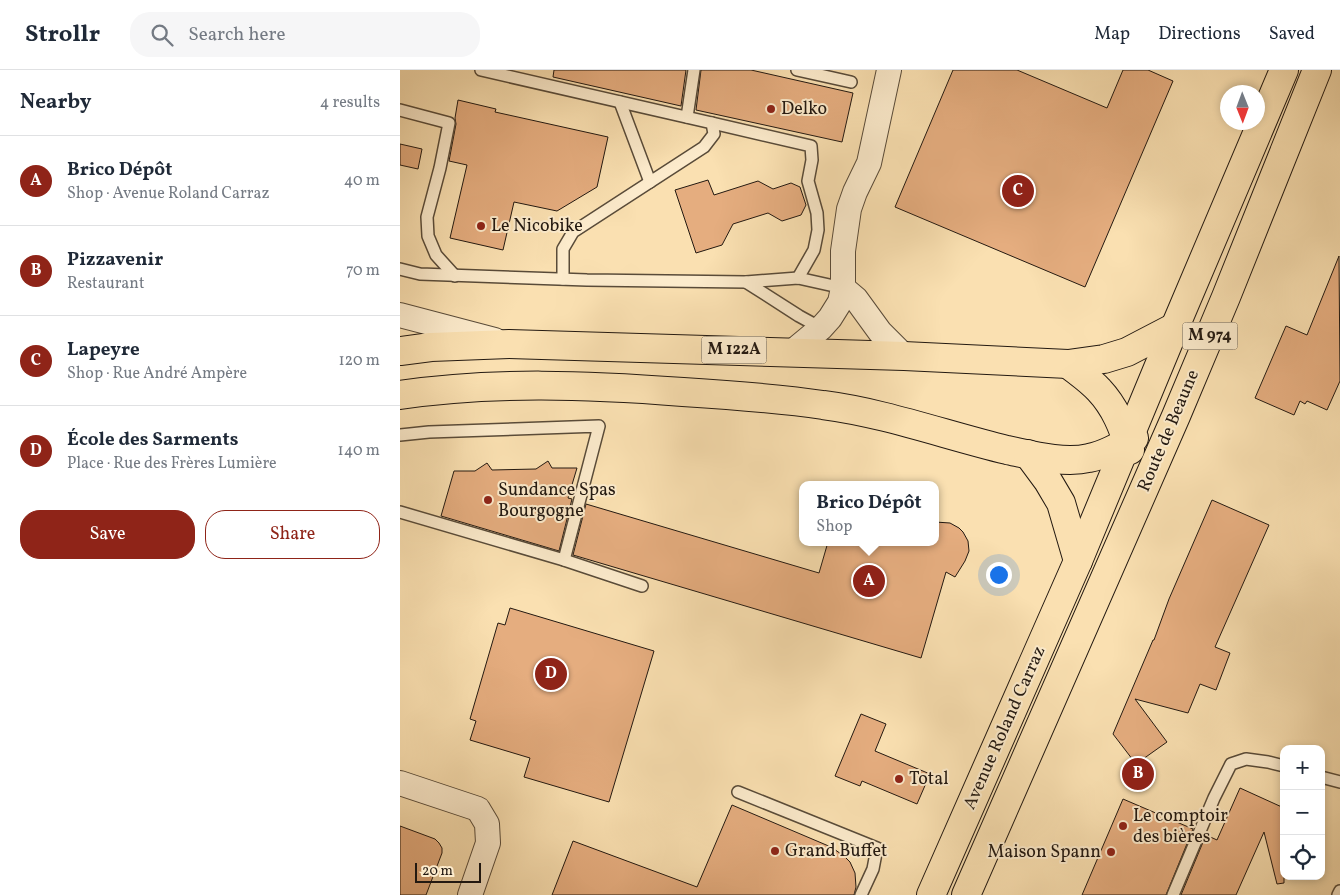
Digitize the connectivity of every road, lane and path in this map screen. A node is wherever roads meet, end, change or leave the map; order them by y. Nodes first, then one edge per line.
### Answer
1 (484, 70) edge
2 (694, 70) edge
3 (797, 70) edge
4 (889, 70) edge
5 (1284, 70) edge
6 (1317, 70) edge
7 (851, 82) dead end
8 (620, 102) junction
9 (400, 110) edge
10 (687, 118) junction
11 (712, 123) junction
12 (650, 182) junction
13 (400, 269) edge
14 (455, 276) junction
15 (798, 278) junction
16 (563, 280) junction
17 (746, 282) junction
18 (843, 288) junction
19 (400, 315) edge
20 (821, 328) junction
21 (1174, 328) junction
22 (509, 344) junction
23 (400, 351) edge
24 (792, 352) junction
25 (904, 356) junction
26 (1068, 364) junction
27 (400, 395) edge
28 (1176, 416) junction
29 (400, 435) edge
30 (1127, 442) junction
31 (1028, 454) junction
32 (1142, 493) junction
33 (400, 512) edge
34 (564, 560) junction
35 (1078, 560) junction
36 (642, 586) dead end
37 (1073, 651) joint
38 (1280, 765) edge
39 (1325, 778) edge
40 (400, 782) edge
41 (1340, 782) edge
42 (738, 792) dead end
43 (1340, 891) edge
44 (470, 895) edge
45 (861, 895) edge
46 (931, 895) edge
47 (966, 895) edge
48 (1173, 895) edge
49 (1338, 895) edge

1 - 8 lane
2 - 10 lane
3 - 7 lane
4 - 18 street
5 - 21 main road, Route de Beaune / M 974
6 - 28 main road, Route de Beaune / M 974
8 - 10 lane
8 - 12 lane
9 - 14 lane
10 - 11 lane
11 - 12 lane
11 - 15 lane
12 - 16 lane
13 - 14 lane
14 - 16 lane
15 - 17 lane
15 - 18 lane
16 - 17 lane
17 - 20 lane
18 - 20 street
18 - 25 street
19 - 22 street
20 - 24 street
21 - 26 main road, M 122A
21 - 30 main road, Route de Beaune / M 974
22 - 23 main road, M 122A
22 - 24 main road, M 122A
24 - 25 main road, M 122A
25 - 26 main road, M 122A
26 - 30 main road
27 - 31 main road
28 - 30 main road
28 - 32 main road, Route de Beaune / M 974
29 - 34 lane
30 - 31 main road
30 - 32 main road
30 - 35 main road, Route de Beaune / M 974
31 - 35 main road
32 - 37 main road, Route de Beaune / M 974
33 - 34 lane
34 - 36 lane
35 - 46 main road, Avenue Roland Carraz
37 - 47 main road, Avenue Roland Carraz
38 - 48 lane
39 - 41 lane
40 - 44 street
42 - 45 lane
43 - 49 lane

